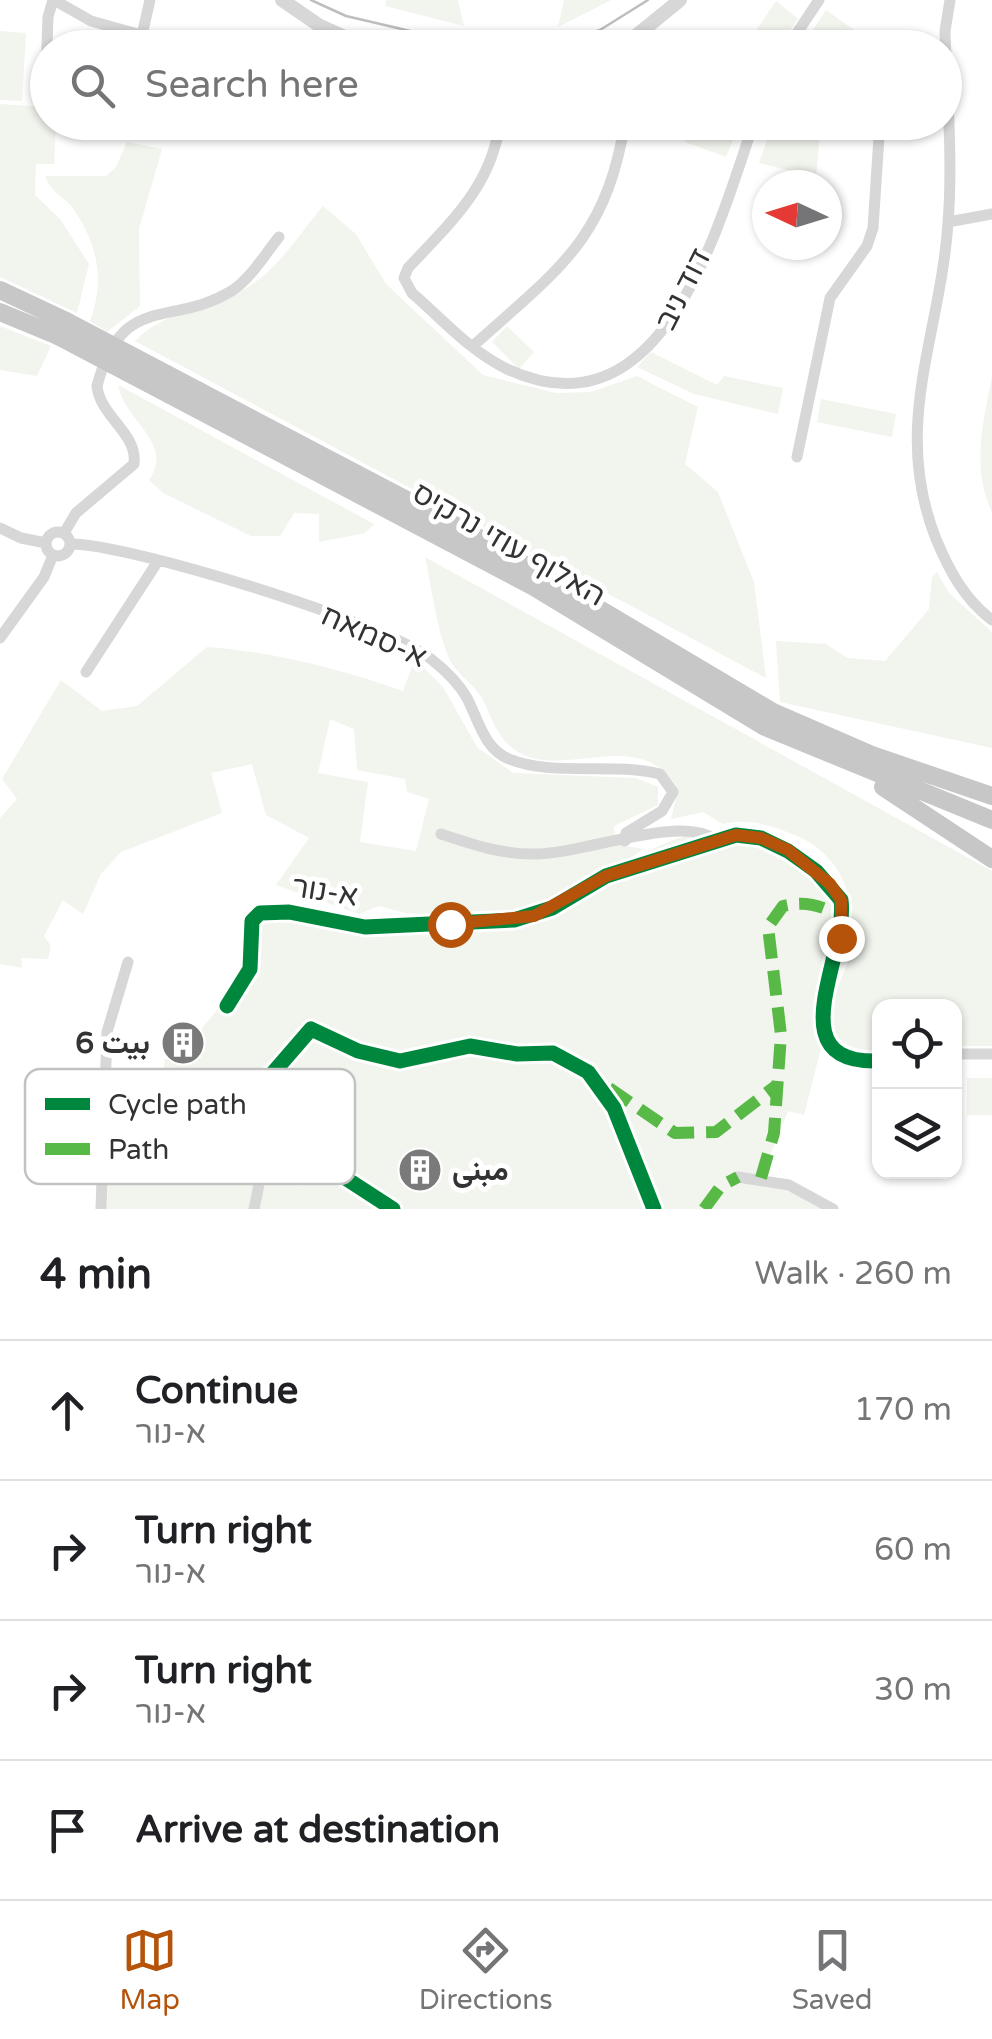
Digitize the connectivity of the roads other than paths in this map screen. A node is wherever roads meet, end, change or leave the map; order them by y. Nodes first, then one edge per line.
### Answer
1 (53, 0) edge
2 (150, 0) edge
3 (274, 0) edge
4 (282, 0) edge
5 (680, 0) edge
6 (819, 0) edge
7 (950, 0) edge
8 (47, 30) edge
9 (113, 30) edge
10 (143, 30) edge
11 (312, 30) edge
12 (329, 30) edge
13 (643, 30) edge
14 (799, 30) edge
15 (947, 30) edge
16 (496, 140) edge
17 (621, 140) edge
18 (747, 140) edge
19 (879, 140) edge
20 (948, 140) edge
21 (992, 214) edge
22 (950, 221) junction
23 (279, 237) dead end
24 (0, 290) edge
25 (0, 312) edge
26 (62, 329) junction
27 (473, 346) junction
28 (195, 398) junction
29 (796, 458) dead end
30 (0, 528) edge
31 (67, 538) junction
32 (46, 543) junction
33 (53, 555) junction
34 (158, 561) junction
35 (992, 620) edge
36 (0, 638) edge
37 (86, 672) dead end
38 (840, 761) junction
39 (924, 774) junction
40 (992, 788) edge
41 (992, 796) edge
42 (992, 820) edge
43 (441, 834) dead end
44 (625, 840) junction
45 (716, 840) junction
46 (992, 859) edge
47 (128, 962) dead end
48 (227, 1006) dead end
49 (962, 1054) edge
50 (992, 1054) edge
51 (872, 1060) edge
52 (106, 1069) edge
53 (276, 1069) edge
54 (738, 1177) dead end
55 (103, 1184) edge
56 (259, 1184) edge
57 (354, 1184) edge
58 (102, 1209) edge
59 (254, 1209) edge
60 (392, 1209) edge
61 (654, 1209) edge
62 (834, 1209) edge

1 - 8 street
1 - 9 street
2 - 10 street
3 - 11 street
4 - 12 street
5 - 13 street
6 - 14 street
7 - 15 street
16 - 27 street, דוד ניב
17 - 27 street
18 - 27 street, דוד ניב
19 - 29 street
20 - 22 street
21 - 22 street
22 - 35 street
23 - 31 street
24 - 26 highway, האלוף עוזי נרקיס
25 - 26 highway, האלוף עוזי נרקיס
26 - 28 highway, האלוף עוזי נרקיס, bridge
28 - 38 highway, האלוף עוזי נרקיס
28 - 39 highway, האלוף עוזי נרקיס
30 - 32 street
31 - 32 street
31 - 33 street
31 - 34 street, א-סמאח
32 - 33 street
33 - 36 street
34 - 37 street
34 - 44 street, א-סמאח
38 - 42 highway, האלוף עוזי נרקיס
38 - 46 highway
39 - 40 highway
39 - 41 highway, האלוף עוזי נרקיס
43 - 44 street
44 - 45 street
45 - 48 street, א-נור
45 - 51 street, א-נור
47 - 52 street
49 - 50 street
53 - 61 street
54 - 62 street
55 - 58 street
56 - 59 street
57 - 60 street

